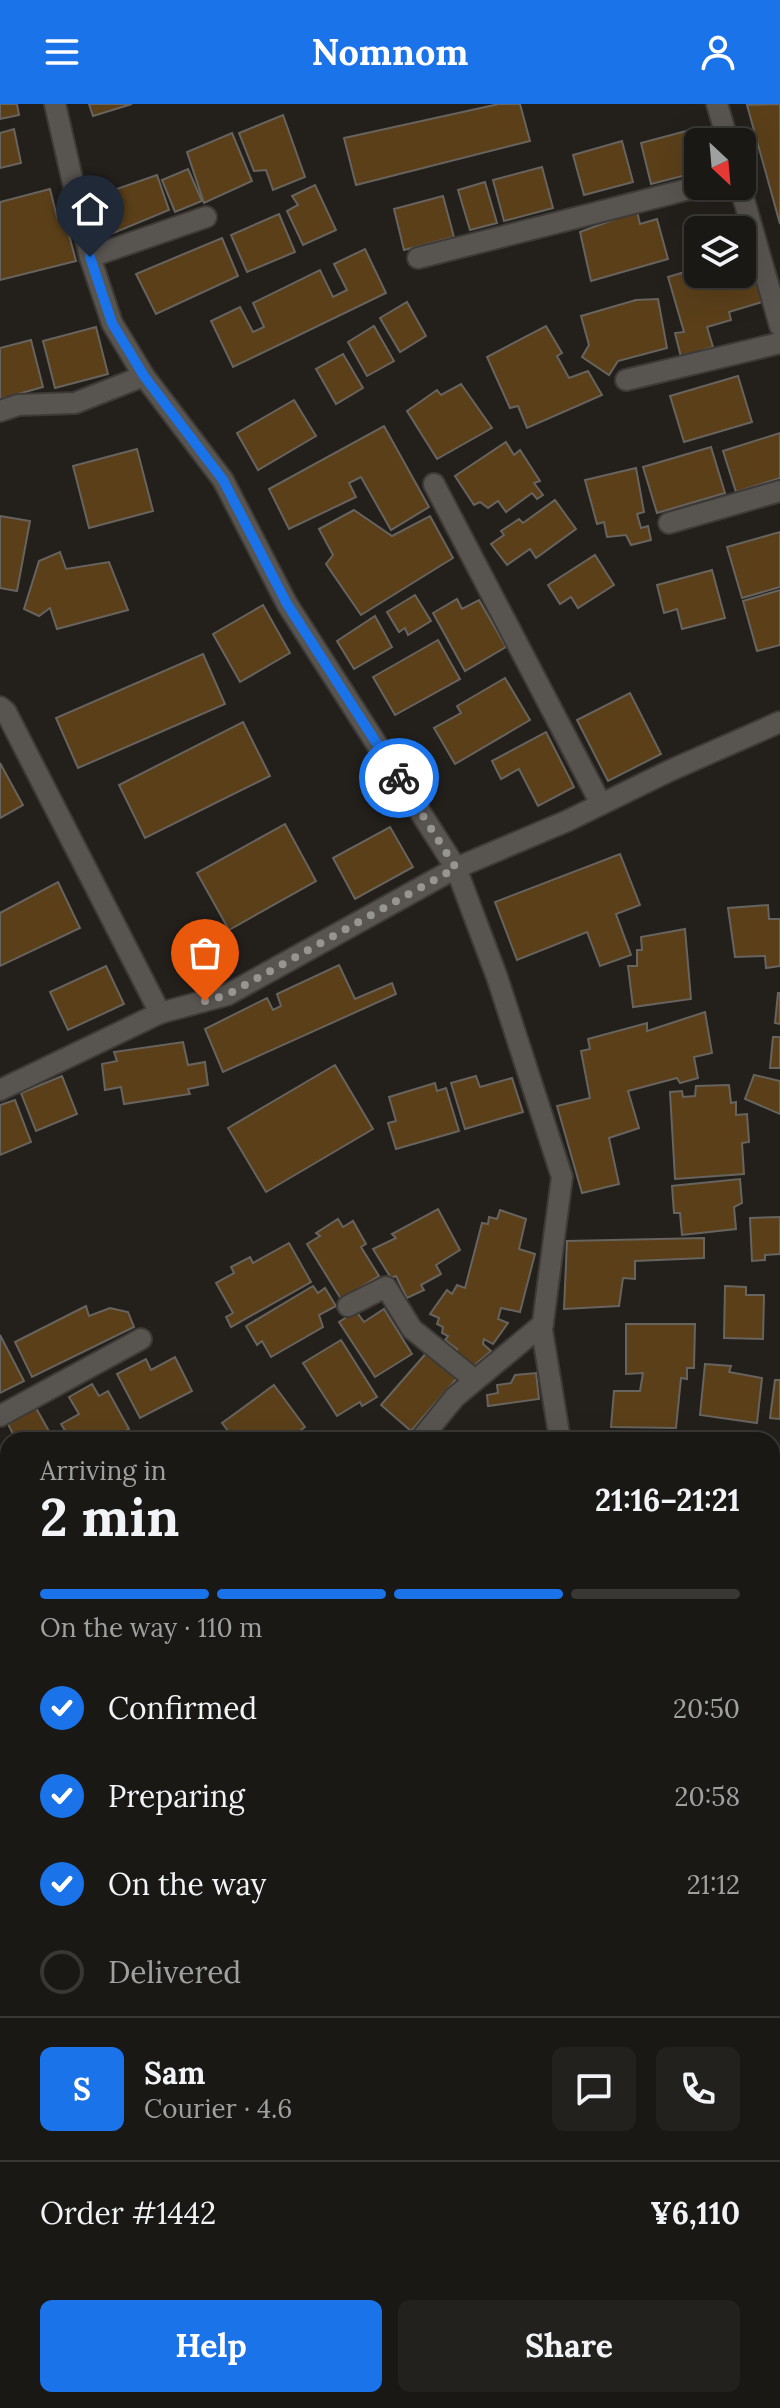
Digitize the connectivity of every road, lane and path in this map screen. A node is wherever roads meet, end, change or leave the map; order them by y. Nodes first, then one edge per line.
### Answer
1 (55, 104) edge
2 (717, 104) edge
3 (724, 128) edge
4 (684, 190) edge
5 (744, 200) edge
6 (206, 217) dead end
7 (90, 257) junction
8 (418, 258) dead end
9 (780, 326) edge
10 (780, 343) edge
11 (144, 376) junction
12 (626, 380) dead end
13 (0, 411) edge
14 (434, 484) dead end
15 (780, 491) edge
16 (669, 523) dead end
17 (0, 707) edge
18 (780, 722) edge
19 (601, 804) junction
20 (456, 868) junction
21 (160, 1013) junction
22 (0, 1090) edge
23 (348, 1306) dead end
24 (543, 1324) junction
25 (141, 1339) dead end
26 (475, 1380) junction
27 (0, 1416) edge
28 (427, 1432) edge
29 (559, 1432) edge

1 - 7 street
2 - 3 street
4 - 8 street
5 - 9 street
6 - 7 street
7 - 11 street
10 - 12 street
11 - 13 street
11 - 20 street
14 - 19 street
15 - 16 street
17 - 21 street
18 - 19 street
19 - 20 street
20 - 21 street
20 - 24 street
21 - 22 street
23 - 26 street
24 - 26 street
24 - 29 street
25 - 27 street
26 - 28 street

